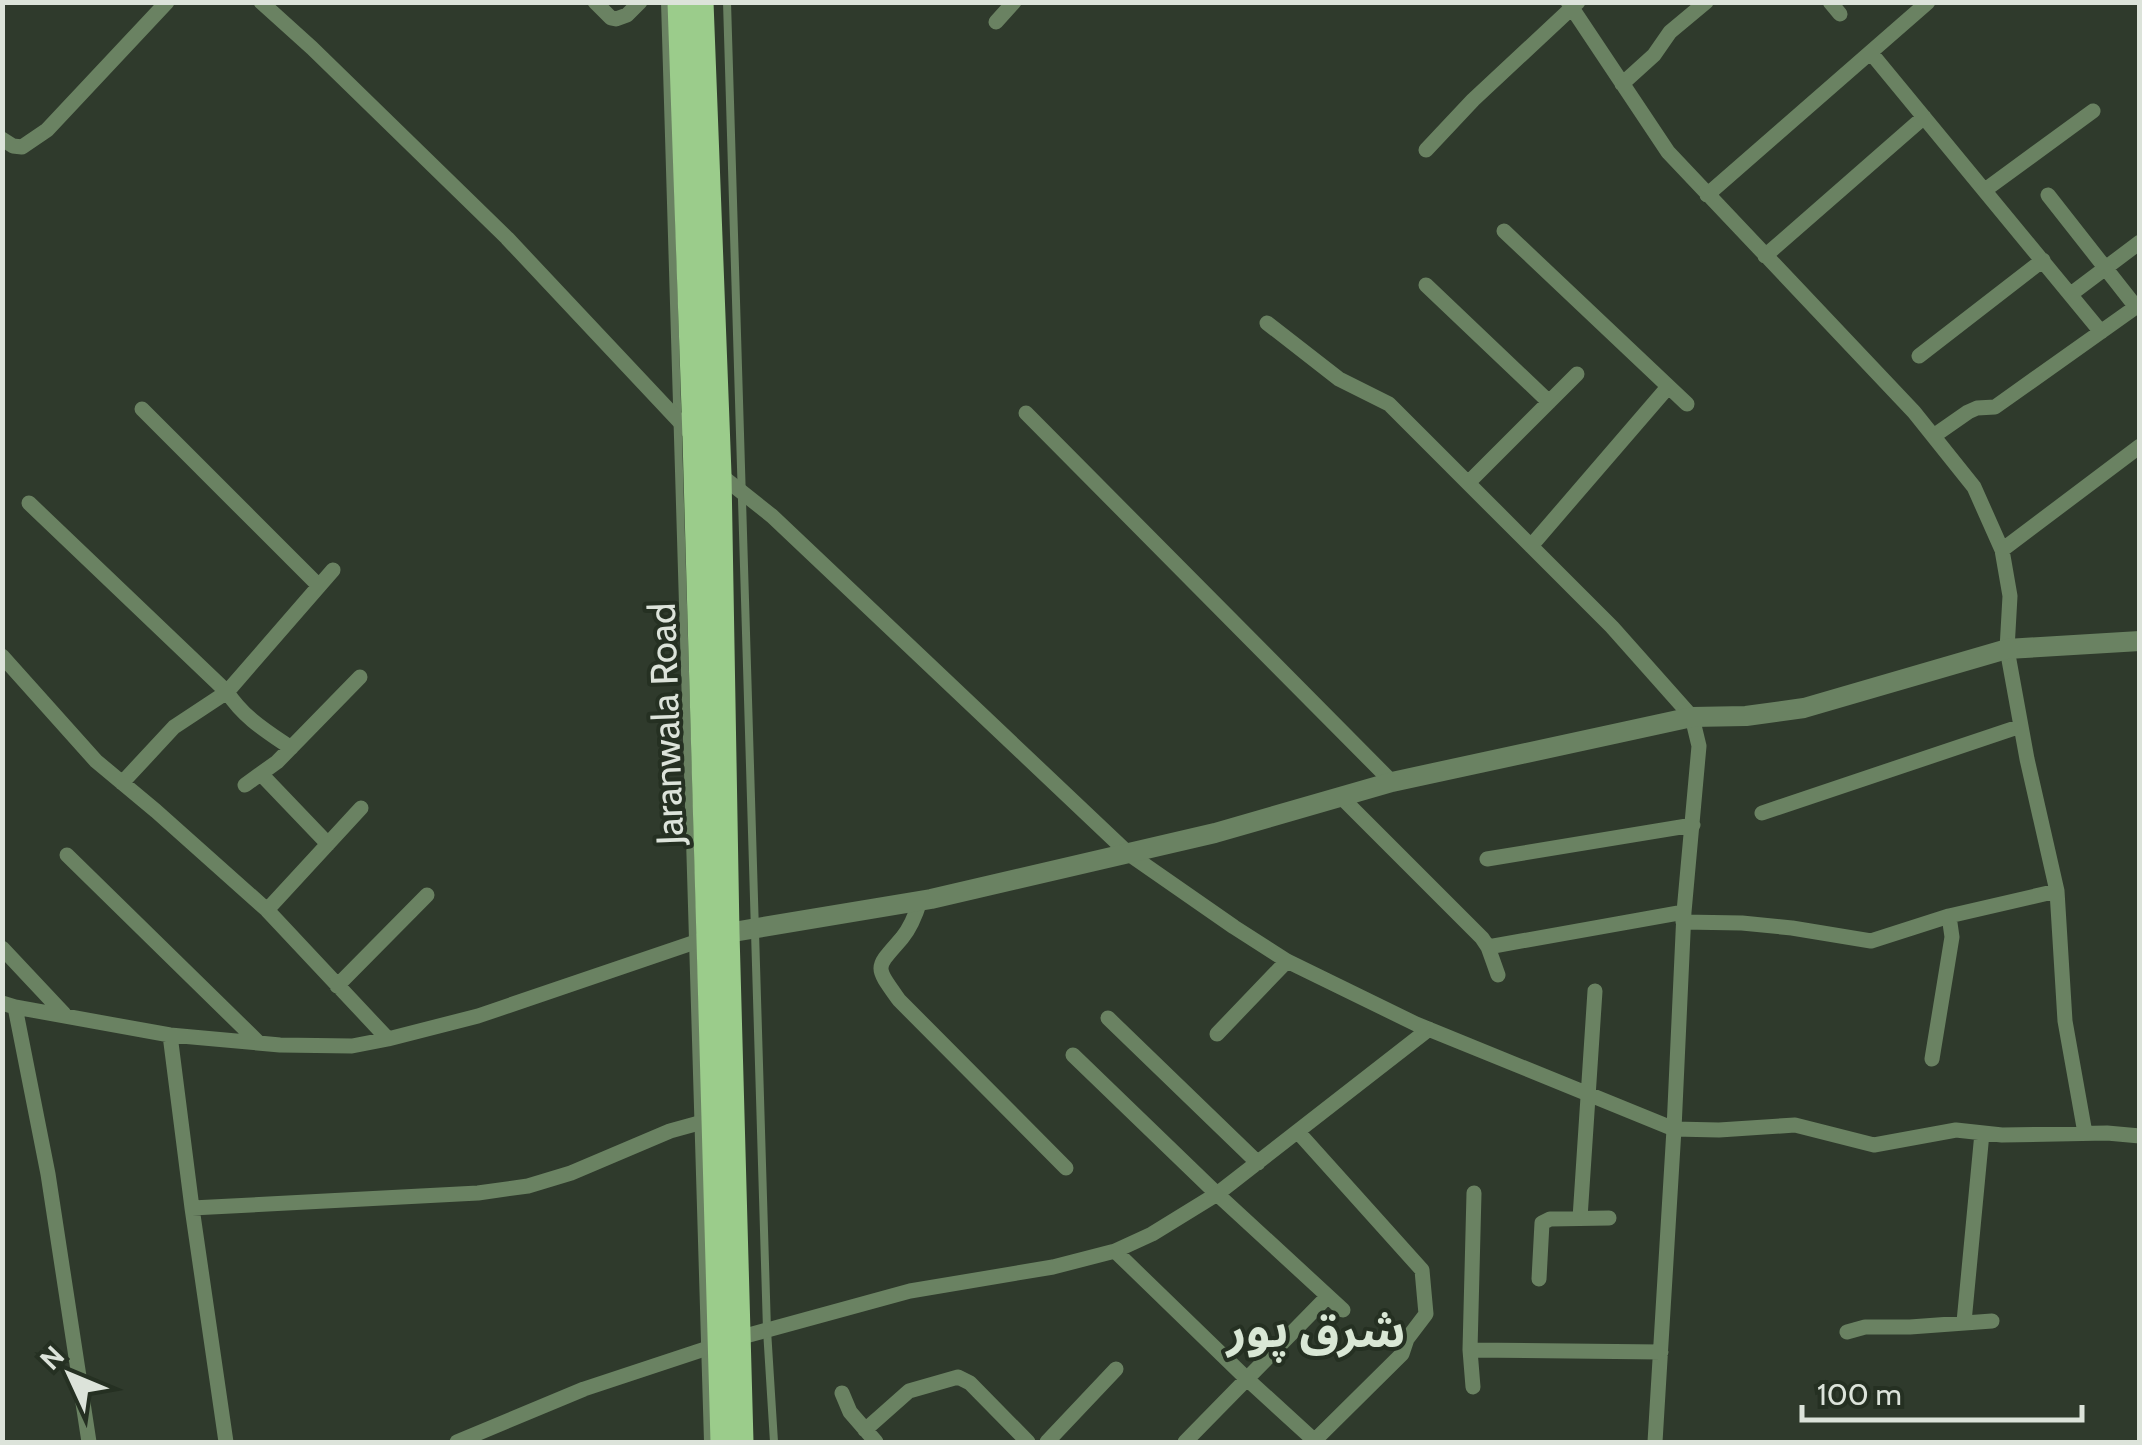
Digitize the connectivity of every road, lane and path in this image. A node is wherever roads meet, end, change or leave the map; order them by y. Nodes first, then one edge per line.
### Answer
1 (168, 2) edge
2 (262, 2) edge
3 (595, 2) edge
4 (640, 2) edge
5 (665, 2) edge
6 (680, 2) edge
7 (701, 2) edge
8 (726, 2) edge
9 (1014, 2) edge
10 (1706, 2) edge
11 (1928, 2) edge
12 (1572, 4) edge
13 (996, 22) dead end
14 (1871, 53) junction
15 (1622, 84) junction
16 (2093, 111) dead end
17 (1924, 117) junction
18 (2, 139) edge
19 (1426, 150) dead end
20 (1985, 190) junction
21 (1706, 195) junction
22 (2048, 195) dead end
23 (1504, 231) dead end
24 (2140, 242) edge
25 (1765, 256) junction
26 (2043, 260) junction
27 (2105, 268) junction
28 (1426, 286) dead end
29 (2070, 294) junction
30 (2138, 306) edge
31 (1267, 323) dead end
32 (2101, 332) junction
33 (1920, 356) dead end
34 (1577, 374) dead end
35 (1668, 387) junction
36 (1549, 402) junction
37 (1687, 404) dead end
38 (142, 408) dead end
39 (1026, 413) dead end
40 (686, 429) junction
41 (1935, 436) junction
42 (2140, 446) edge
43 (719, 474) junction
44 (1468, 483) junction
45 (741, 489) junction
46 (30, 504) dead end
47 (1531, 546) junction
48 (2002, 550) junction
49 (333, 570) dead end
50 (320, 586) junction
51 (2140, 642) edge
52 (2007, 649) junction
53 (2, 656) edge
54 (360, 678) dead end
55 (227, 692) junction
56 (1692, 718) junction
57 (2021, 726) junction
58 (291, 748) junction
59 (261, 774) junction
60 (122, 782) junction
61 (1392, 782) junction
62 (245, 785) dead end
63 (1341, 798) junction
64 (361, 808) dead end
65 (1762, 813) dead end
66 (1693, 825) junction
67 (328, 844) junction
68 (1130, 854) junction
69 (67, 855) dead end
70 (1486, 859) dead end
71 (2057, 890) junction
72 (427, 895) dead end
73 (920, 901) junction
74 (267, 910) junction
75 (1950, 916) junction
76 (1684, 917) junction
77 (754, 928) junction
78 (710, 937) junction
79 (2, 948) edge
80 (1488, 948) junction
81 (1287, 961) junction
82 (1498, 975) dead end
83 (338, 986) junction
84 (1595, 991) dead end
85 (9, 1005) edge
86 (65, 1015) junction
87 (1108, 1018) dead end
88 (1430, 1029) junction
89 (1217, 1034) dead end
90 (170, 1035) junction
91 (388, 1040) junction
92 (260, 1043) junction
93 (1073, 1055) dead end
94 (1932, 1059) dead end
95 (1588, 1096) junction
96 (700, 1123) junction
97 (1674, 1130) junction
98 (1298, 1132) junction
99 (1982, 1132) junction
100 (2085, 1133) junction
101 (2140, 1136) edge
102 (1258, 1163) junction
103 (1066, 1168) dead end
104 (1474, 1193) dead end
105 (1217, 1194) junction
106 (192, 1208) junction
107 (1580, 1218) junction
108 (1609, 1218) dead end
109 (1116, 1251) junction
110 (1539, 1279) dead end
111 (1328, 1297) junction
112 (1343, 1310) dead end
113 (1992, 1321) dead end
114 (1964, 1322) junction
115 (767, 1330) junction
116 (1847, 1332) dead end
117 (721, 1344) junction
118 (1470, 1350) junction
119 (1661, 1352) junction
120 (1116, 1369) dead end
121 (1247, 1380) junction
122 (1473, 1386) dead end
123 (842, 1393) dead end
124 (871, 1436) edge
125 (88, 1442) edge
126 (226, 1442) edge
127 (458, 1442) edge
128 (708, 1442) edge
129 (723, 1442) edge
130 (742, 1442) edge
131 (774, 1442) edge
132 (1028, 1442) edge
133 (1047, 1442) edge
134 (1186, 1442) edge
135 (1315, 1442) edge
136 (1655, 1442) edge

1 - 18 street
2 - 40 street
3 - 4 street
5 - 40 lane
6 - 40 main road, Jaranwala Road
7 - 43 main road, Jaranwala Road
8 - 45 lane
9 - 13 street
10 - 15 street
11 - 14 street
12 - 15 street
12 - 19 street
14 - 17 street
14 - 21 street
15 - 21 street
16 - 20 street
17 - 20 street
17 - 25 street
20 - 26 street
21 - 25 street
22 - 27 street
23 - 35 street
24 - 27 street
25 - 41 street
26 - 29 street
26 - 33 street
27 - 29 street
27 - 30 street
28 - 36 street
29 - 32 street
30 - 32 street
31 - 44 street
32 - 41 street
34 - 36 street
35 - 37 street
35 - 47 street
36 - 44 street
38 - 50 street
39 - 61 street
40 - 78 main road, Jaranwala Road
41 - 48 street
42 - 48 street
43 - 45 street
43 - 78 main road, Jaranwala Road
44 - 47 street
45 - 68 street
45 - 77 lane
46 - 55 street
47 - 56 street
48 - 52 street
49 - 50 street
50 - 55 street
51 - 52 street
52 - 56 street
52 - 57 street
53 - 60 street
54 - 58 street
55 - 58 street
55 - 60 street
56 - 61 street
56 - 66 street
57 - 65 street
57 - 71 street
58 - 59 street
59 - 62 street
59 - 67 street
60 - 74 street
61 - 63 street
63 - 68 street
63 - 80 street
64 - 67 street
66 - 70 street
66 - 76 street
67 - 74 street
68 - 73 street
68 - 81 street
69 - 92 street
71 - 75 street
71 - 100 street
72 - 83 street
73 - 77 street
73 - 103 street
74 - 83 street
75 - 76 street
75 - 94 street
76 - 80 street
76 - 97 street
77 - 78 street
77 - 115 lane
78 - 91 street
78 - 96 lane
78 - 117 main road, Jaranwala Road
79 - 86 street
80 - 82 street
81 - 88 street
81 - 89 street
83 - 91 street
84 - 95 street
85 - 86 street
85 - 125 street
86 - 90 street
87 - 102 street
88 - 95 street
88 - 98 street
90 - 92 street
90 - 106 street
91 - 92 street
93 - 105 street
95 - 97 street
95 - 107 street
96 - 106 street
96 - 117 lane
97 - 99 street
97 - 119 street
98 - 102 street
98 - 135 street
99 - 100 street
99 - 114 street
100 - 101 street
102 - 105 street
104 - 118 street
105 - 109 street
105 - 111 street
106 - 126 street
107 - 108 street
107 - 110 street
109 - 115 street
109 - 121 street
111 - 112 street
111 - 121 street
113 - 114 street
114 - 116 street
115 - 117 street
115 - 131 lane
117 - 127 street
117 - 128 lane
117 - 129 main road, Jaranwala Road
117 - 130 main road, Jaranwala Road
118 - 119 street
118 - 122 street
119 - 136 street
120 - 133 street
121 - 134 street
121 - 135 street
123 - 124 street
124 - 132 street

